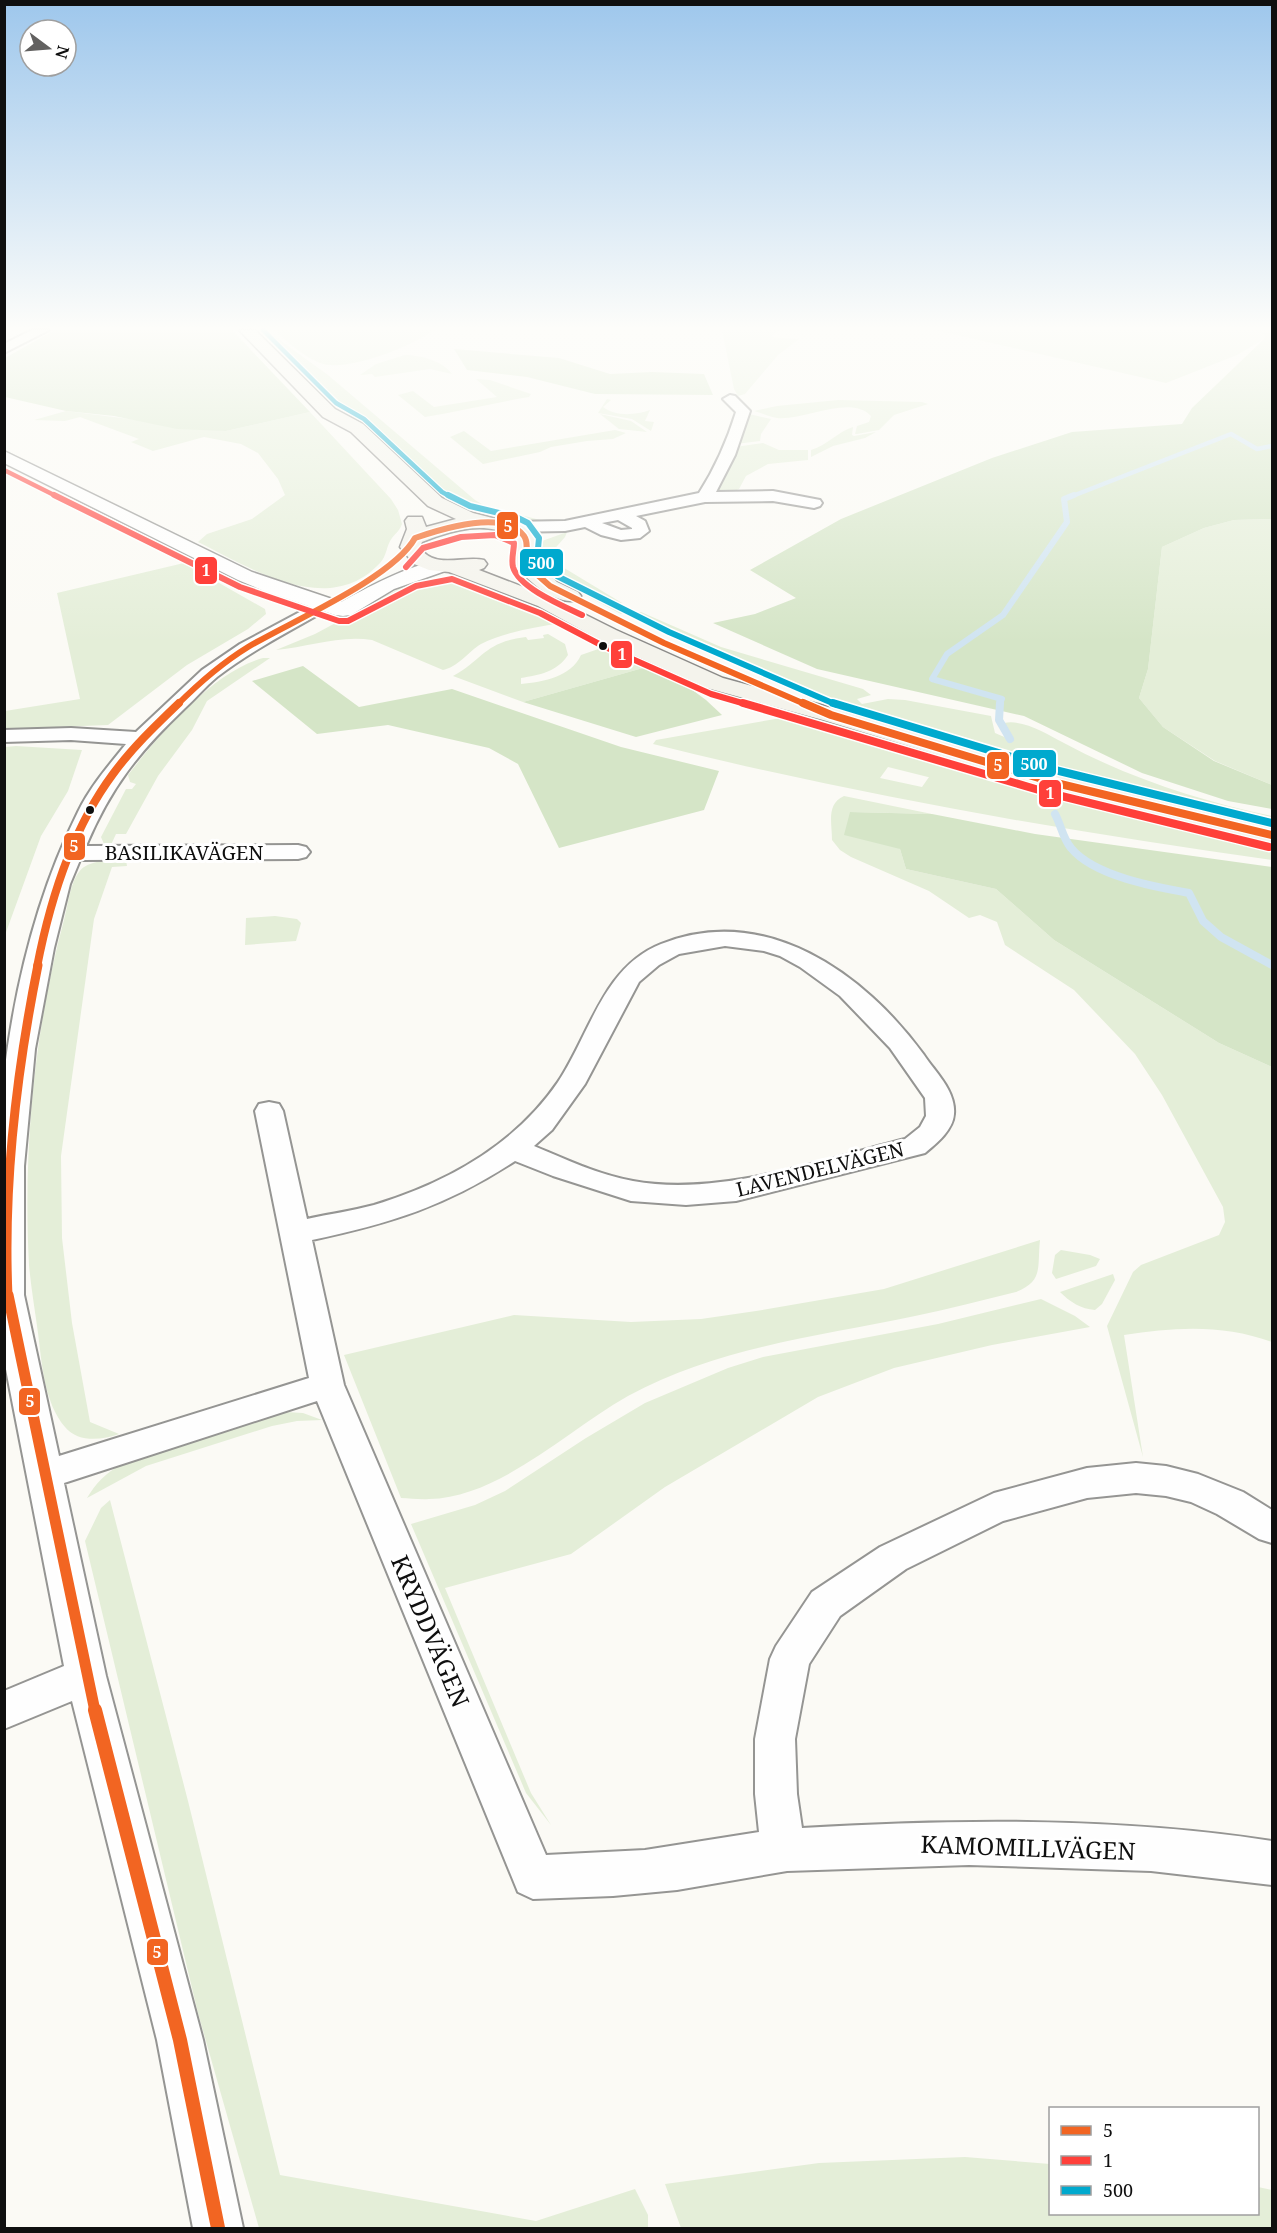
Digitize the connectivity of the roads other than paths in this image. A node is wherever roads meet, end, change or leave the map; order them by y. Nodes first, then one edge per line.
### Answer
1 (339, 434) edge
2 (364, 434) edge
3 (736, 434) edge
4 (360, 456) dead end
5 (8, 460) edge
6 (705, 497) junction
7 (404, 502) dead end
8 (814, 503) dead end
9 (621, 515) junction
10 (588, 522) junction
11 (501, 525) junction
12 (565, 526) junction
13 (413, 542) junction
14 (526, 544) junction
15 (448, 566) junction
16 (333, 607) junction
17 (831, 715) junction
18 (4, 736) edge
19 (141, 739) junction
20 (1272, 835) edge
21 (298, 852) dead end
22 (70, 853) junction
23 (269, 1111) dead end
24 (513, 1149) junction
25 (296, 1232) junction
26 (6, 1295) edge
27 (327, 1385) junction
28 (44, 1475) junction
29 (1272, 1528) edge
30 (86, 1676) junction
31 (4, 1710) edge
32 (783, 1850) junction
33 (1272, 1863) edge
34 (533, 1877) joint
35 (218, 2229) edge

1 - 4 main road
2 - 11 main road
3 - 6 street
5 - 16 street
6 - 8 street
6 - 9 street
7 - 13 main road
9 - 10 street
9 - 10 street
10 - 12 street
11 - 12 street
11 - 13 main road
11 - 14 main road
12 - 14 street
13 - 15 main road
13 - 16 street
14 - 15 main road
14 - 17 main road
15 - 16 street
15 - 17 main road
16 - 19 street
17 - 20 main road
18 - 19 street
19 - 22 street
21 - 22 street, BASILIKAVÄGEN
22 - 26 street
23 - 25 street, KRYDDVÄGEN
24 - 24 street, LAVENDELVÄGEN
24 - 25 street, LAVENDELVÄGEN
25 - 27 street, KRYDDVÄGEN
26 - 28 street
27 - 28 street
27 - 34 street, KRYDDVÄGEN
28 - 30 street
29 - 32 street
30 - 31 street
30 - 35 street
32 - 33 street, KAMOMILLVÄGEN
32 - 34 street, KAMOMILLVÄGEN

